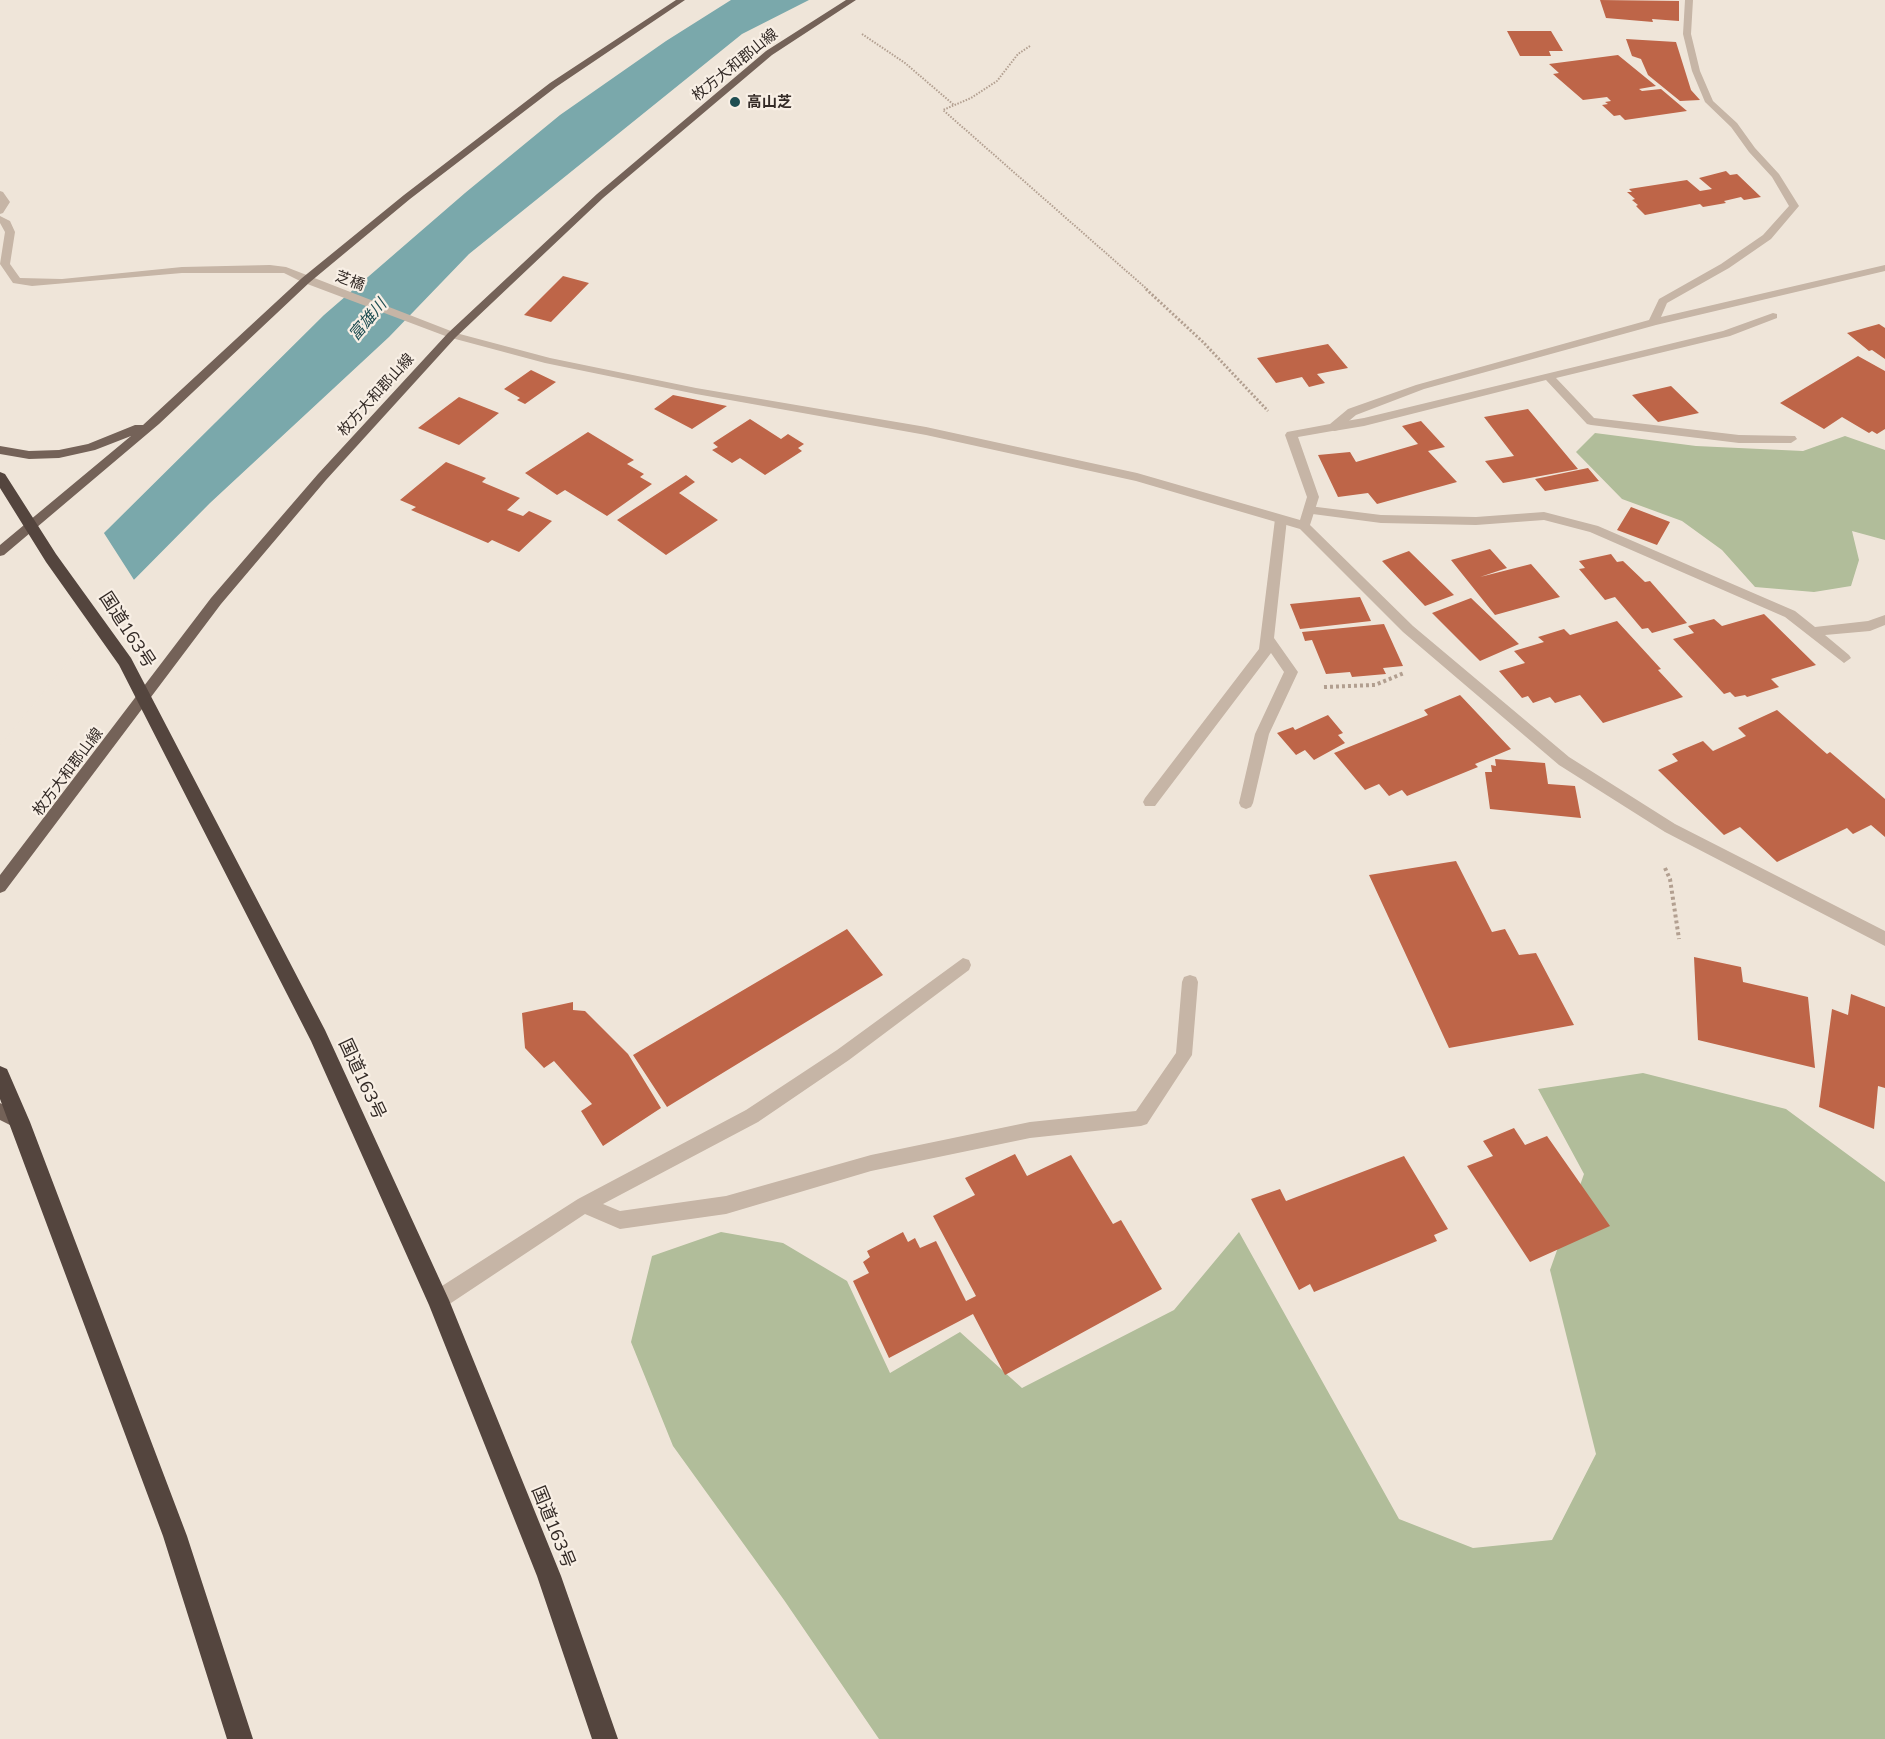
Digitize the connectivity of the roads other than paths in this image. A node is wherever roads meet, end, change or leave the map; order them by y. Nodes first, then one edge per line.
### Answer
1 (681, 0) edge
2 (852, 0) edge
3 (1689, 0) edge
4 (0, 194) edge
5 (0, 211) edge
6 (0, 219) edge
7 (1885, 268) edge
8 (306, 280) junction
9 (1773, 316) dead end
10 (1653, 322) junction
11 (452, 335) junction
12 (1549, 377) junction
13 (155, 421) junction
14 (1334, 427) junction
15 (1791, 439) dead end
16 (0, 450) edge
17 (0, 477) edge
18 (1310, 510) junction
19 (1281, 519) junction
20 (32, 526) junction
21 (1304, 526) junction
22 (0, 552) edge
23 (1885, 620) edge
24 (1813, 632) junction
25 (1267, 638) junction
26 (1844, 658) dead end
27 (143, 699) junction
28 (1150, 802) dead end
29 (1246, 803) dead end
30 (0, 886) edge
31 (1885, 939) edge
32 (963, 965) dead end
33 (1190, 982) dead end
34 (0, 1075) edge
35 (0, 1111) edge
36 (20, 1122) junction
37 (584, 1205) junction
38 (438, 1300) junction
39 (240, 1739) edge
40 (604, 1739) edge

1 - 8 main road
2 - 11 main road, 枚方大和郡山線
3 - 10 street
4 - 5 street
6 - 8 street, 芝橋
7 - 10 street
8 - 11 street, 芝橋
8 - 13 main road
9 - 12 street
10 - 14 street
11 - 19 street, 芝橋
11 - 27 main road, 枚方大和郡山線
12 - 14 street
12 - 15 street
13 - 16 main road
13 - 20 main road
14 - 18 street
17 - 20 highway, 国道163号
18 - 21 street
18 - 24 street
19 - 21 street, 芝橋
19 - 25 street
20 - 22 main road
20 - 27 highway, 国道163号
21 - 31 street
23 - 24 street
24 - 26 street
25 - 28 street
25 - 29 street
27 - 30 main road, 枚方大和郡山線
27 - 38 highway, 国道163号
32 - 37 street
33 - 37 street
34 - 36 highway
35 - 36 main road
36 - 39 highway
37 - 38 street
38 - 40 highway, 国道163号

